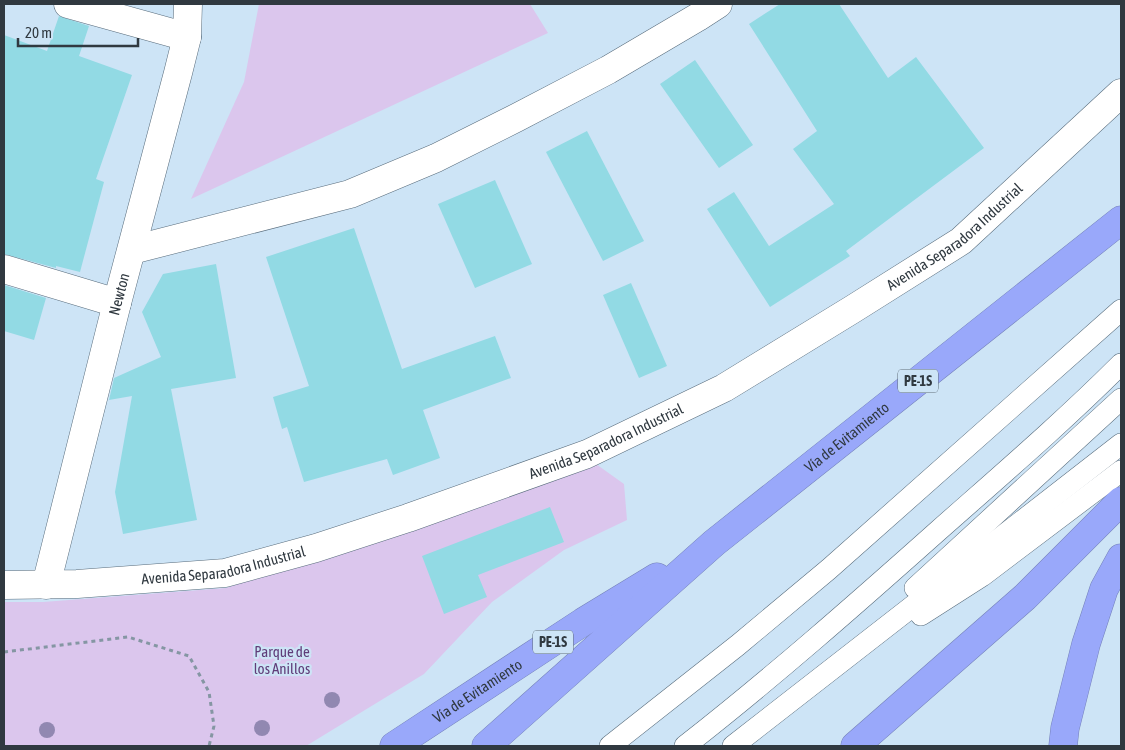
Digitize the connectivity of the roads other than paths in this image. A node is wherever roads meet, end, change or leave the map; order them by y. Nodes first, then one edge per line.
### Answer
1 (68, 4) edge
2 (188, 4) edge
3 (718, 4) edge
4 (187, 37) junction
5 (1121, 93) edge
6 (1121, 220) edge
7 (132, 250) junction
8 (4, 269) edge
9 (117, 303) junction
10 (1121, 310) edge
11 (1121, 364) edge
12 (1121, 399) edge
13 (1121, 444) edge
14 (1121, 471) edge
15 (1121, 501) edge
16 (714, 543) junction
17 (1121, 558) edge
18 (4, 585) edge
19 (46, 585) junction
20 (801, 693) junction
21 (394, 746) edge
22 (486, 746) edge
23 (610, 746) edge
24 (685, 746) edge
25 (733, 746) edge
26 (855, 746) edge
27 (1063, 746) edge

1 - 4 street
2 - 4 street, Newton
3 - 7 street
4 - 7 street, Newton
5 - 19 street, Avenida Separadora Industrial
6 - 16 highway, Vía de Evitamiento / PE-1S
7 - 9 street, Newton
8 - 9 street
9 - 19 street, Newton
10 - 23 lane
11 - 24 lane
12 - 20 lane
13 - 20 lane
14 - 20 lane
15 - 26 highway
16 - 21 highway, Vía de Evitamiento / PE-1S
16 - 22 highway, Vía de Evitamiento / PE-1S
17 - 27 highway
18 - 19 street, Avenida Separadora Industrial
20 - 25 lane

